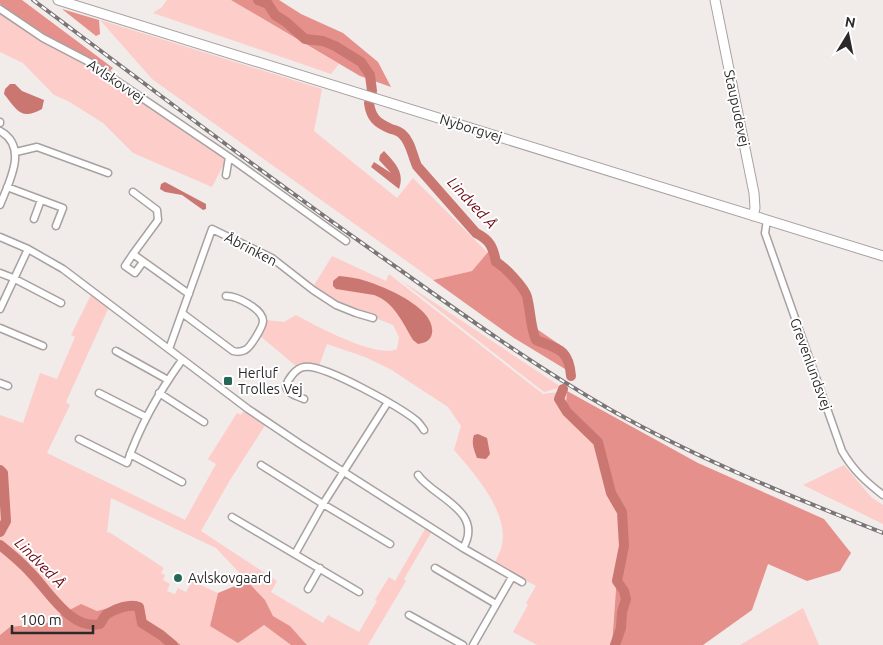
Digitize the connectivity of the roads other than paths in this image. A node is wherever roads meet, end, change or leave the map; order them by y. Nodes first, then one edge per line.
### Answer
1 (58, 0) edge
2 (715, 0) edge
3 (83, 4) edge
4 (0, 8) edge
5 (0, 131) edge
6 (16, 152) junction
7 (229, 157) junction
8 (108, 173) dead end
9 (226, 175) dead end
10 (6, 187) junction
11 (133, 192) dead end
12 (41, 200) junction
13 (0, 205) edge
14 (753, 216) junction
15 (34, 219) dead end
16 (767, 220) junction
17 (56, 226) dead end
18 (0, 237) edge
19 (346, 241) dead end
20 (28, 249) junction
21 (133, 254) junction
22 (883, 256) edge
23 (143, 262) junction
24 (0, 273) edge
25 (13, 278) junction
26 (189, 294) junction
27 (226, 296) dead end
28 (61, 303) dead end
29 (0, 309) edge
30 (182, 313) junction
31 (373, 318) dead end
32 (0, 328) edge
33 (43, 346) dead end
34 (169, 349) junction
35 (116, 351) dead end
36 (182, 360) junction
37 (168, 380) junction
38 (0, 383) edge
39 (8, 386) dead end
40 (98, 393) dead end
41 (159, 393) junction
42 (304, 399) dead end
43 (388, 402) junction
44 (146, 417) junction
45 (204, 422) dead end
46 (424, 430) dead end
47 (79, 439) dead end
48 (130, 454) junction
49 (261, 465) dead end
50 (342, 472) junction
51 (418, 475) dead end
52 (182, 482) dead end
53 (883, 495) edge
54 (322, 504) junction
55 (232, 517) dead end
56 (390, 544) dead end
57 (462, 548) junction
58 (295, 554) junction
59 (320, 568) junction
60 (435, 568) dead end
61 (512, 577) junction
62 (522, 582) dead end
63 (308, 589) dead end
64 (360, 592) dead end
65 (496, 604) junction
66 (409, 615) dead end
67 (463, 645) edge
68 (473, 645) edge

1 - 3 main road, Nyborgvej
2 - 14 main road, Staupudevej
3 - 14 main road, Nyborgvej
4 - 7 street, Avlskovvej
5 - 6 street
6 - 8 street
6 - 10 street
7 - 9 street
7 - 19 street, Avlskovvej
10 - 12 street
10 - 13 street
11 - 21 street
12 - 15 street
12 - 17 street
14 - 16 main road, Nyborgvej
16 - 22 main road, Nyborgvej
16 - 53 street, Grevenlundsvej
18 - 20 street
20 - 25 street
20 - 34 street
21 - 23 street
21 - 23 street
23 - 26 street
24 - 25 street
25 - 28 street
25 - 29 street
26 - 30 street, Åbrinken
26 - 31 street, Åbrinken
27 - 30 street
30 - 34 street, Åbrinken
32 - 33 street
34 - 36 street
35 - 37 street
36 - 37 street
36 - 50 street
37 - 41 street
38 - 39 street
40 - 44 street
41 - 44 street
41 - 45 street
42 - 43 street
43 - 46 street
43 - 50 street
44 - 48 street
47 - 48 street
48 - 52 street
49 - 54 street
50 - 54 street
50 - 57 street
51 - 57 street
54 - 56 street
54 - 58 street
55 - 58 street
57 - 61 street
58 - 59 street
59 - 63 street
59 - 64 street
60 - 65 street
61 - 62 street
61 - 65 street
65 - 68 street
66 - 67 street

